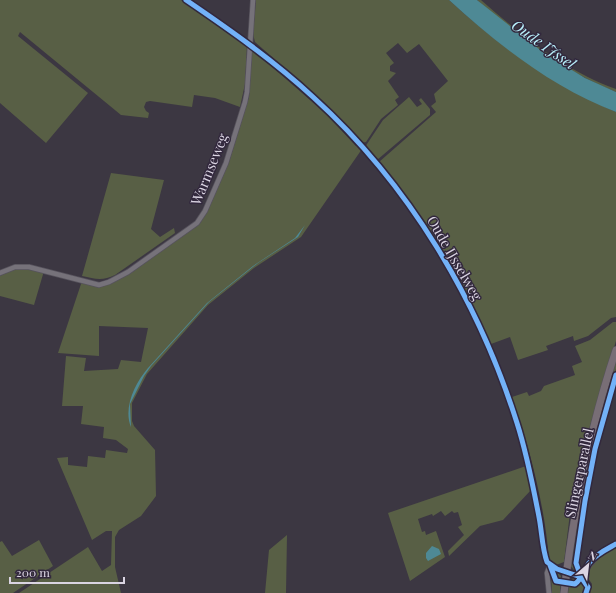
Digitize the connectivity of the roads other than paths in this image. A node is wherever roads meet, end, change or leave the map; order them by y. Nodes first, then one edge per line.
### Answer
1 (186, 0) edge
2 (254, 0) edge
3 (250, 44) junction
4 (0, 273) edge
5 (616, 350) edge
6 (616, 544) edge
7 (550, 565) junction
8 (567, 571) junction
9 (581, 576) junction
10 (550, 593) edge
11 (564, 593) edge
12 (586, 593) edge

1 - 3 street, Oude IJsselweg
2 - 3 street, Warmseweg
3 - 4 street, Warmseweg
3 - 7 street, Oude IJsselweg
5 - 8 main road, Slingerparallel
6 - 9 street
7 - 8 street
7 - 10 street, Oude IJsselweg
8 - 9 street
8 - 11 main road, Slingerparallel
9 - 12 street

